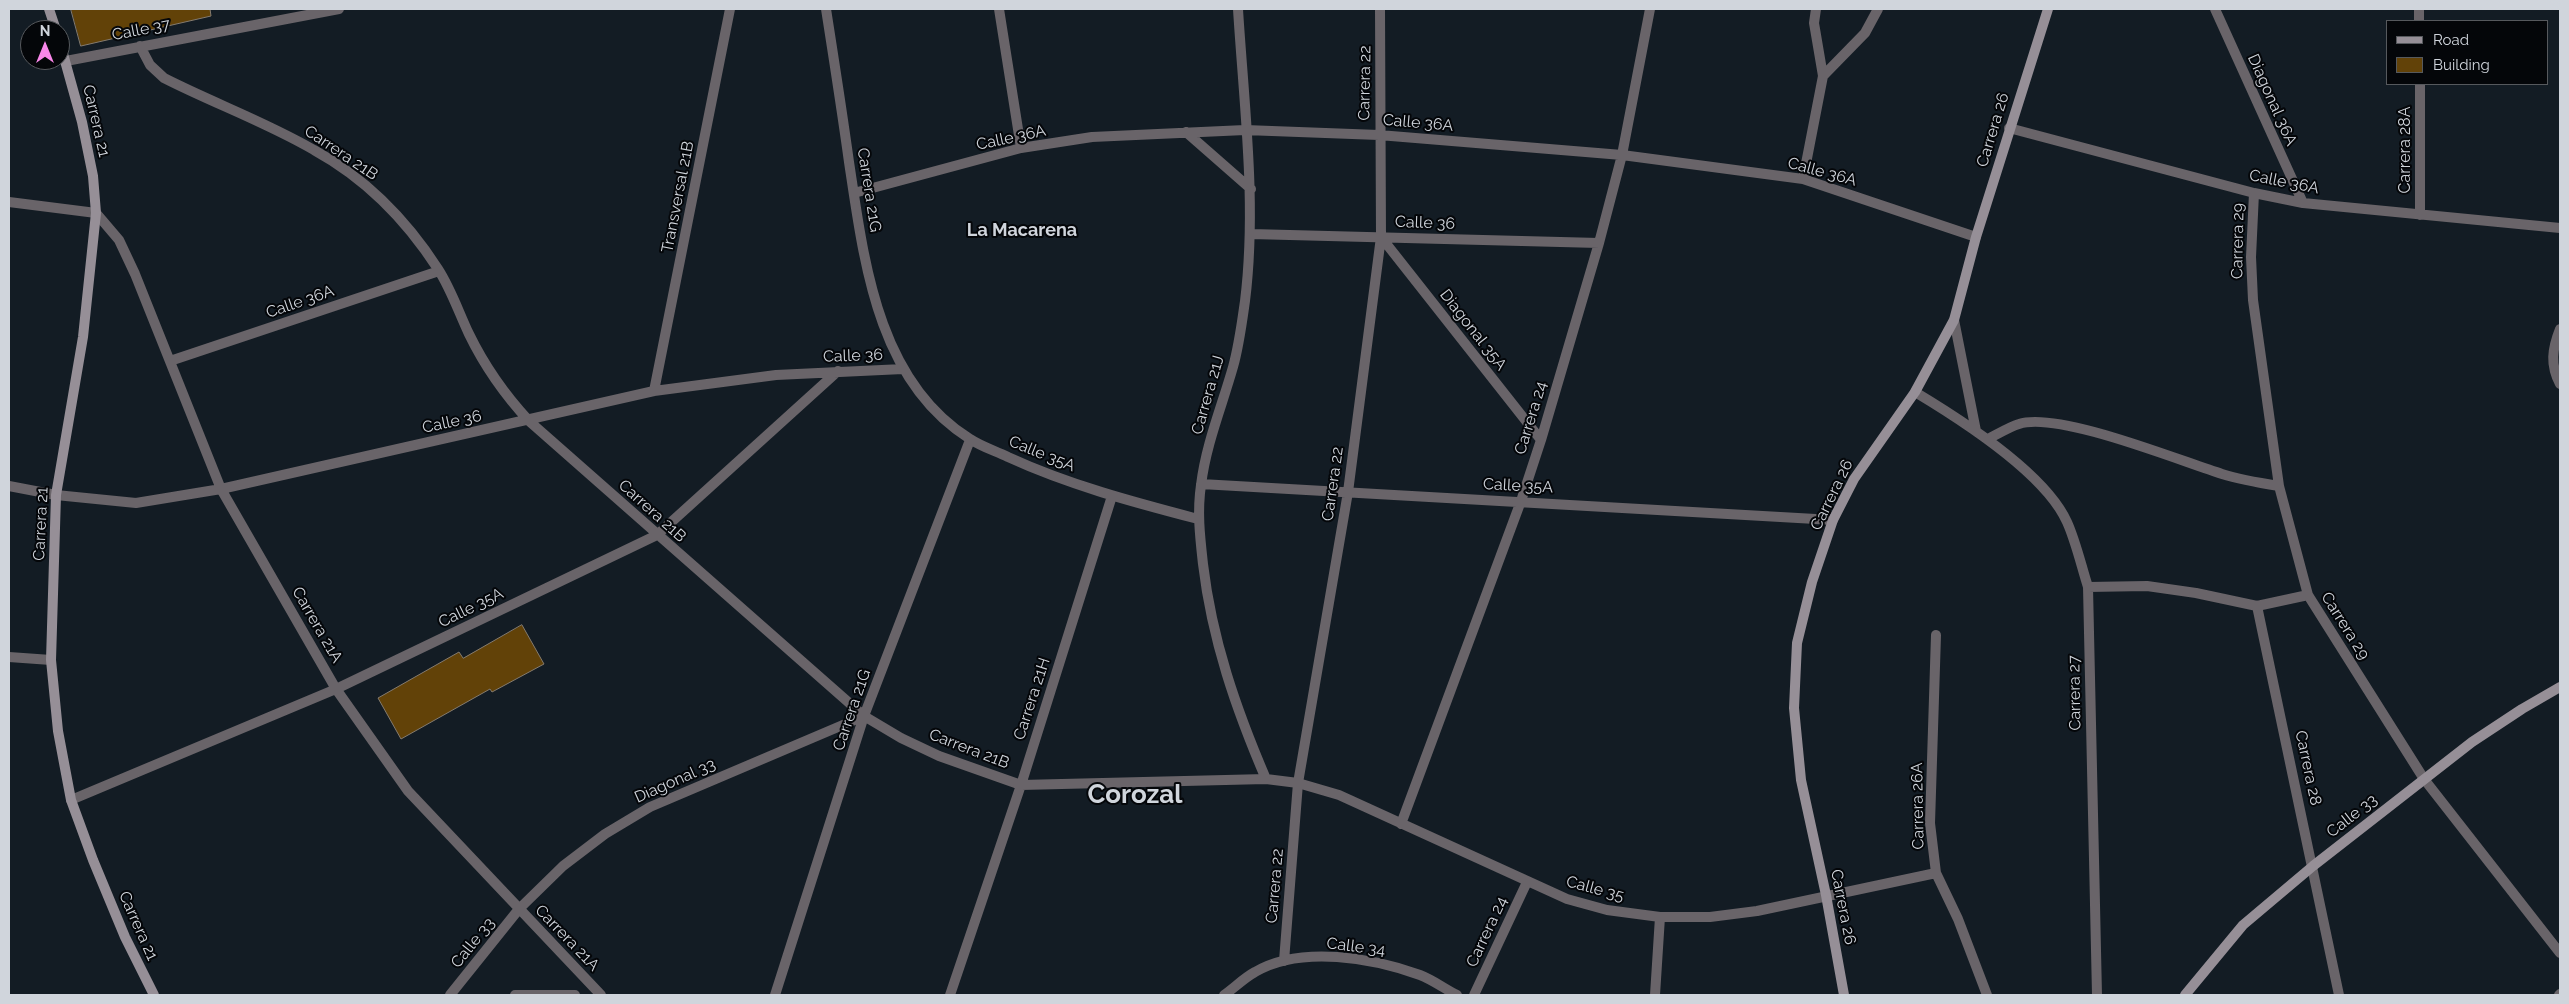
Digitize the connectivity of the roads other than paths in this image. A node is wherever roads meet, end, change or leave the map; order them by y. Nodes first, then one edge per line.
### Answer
1 (340, 9) edge
2 (730, 9) edge
3 (826, 9) edge
4 (1000, 9) edge
5 (1238, 9) edge
6 (1380, 9) edge
7 (1650, 9) edge
8 (1816, 9) edge
9 (1878, 9) edge
10 (2048, 9) edge
11 (2215, 9) edge
12 (309, 11) edge
13 (140, 46) junction
14 (70, 60) edge
15 (68, 70) edge
16 (1823, 76) junction
17 (2420, 85) edge
18 (2009, 128) junction
19 (1245, 130) junction
20 (1186, 132) junction
21 (1379, 135) junction
22 (1022, 148) junction
23 (1622, 155) junction
24 (1803, 178) junction
25 (1251, 189) junction
26 (854, 193) junction
27 (2254, 193) junction
28 (9, 202) edge
29 (2303, 203) junction
30 (96, 213) junction
31 (2420, 215) junction
32 (2560, 228) edge
33 (1251, 234) junction
34 (1381, 237) junction
35 (1976, 237) junction
36 (1599, 243) junction
37 (439, 271) junction
38 (1954, 320) junction
39 (2560, 329) edge
40 (170, 361) junction
41 (903, 369) junction
42 (838, 371) junction
43 (2560, 384) edge
44 (654, 391) junction
45 (1915, 392) junction
46 (529, 420) junction
47 (1976, 431) junction
48 (1988, 439) junction
49 (970, 440) junction
50 (1541, 440) junction
51 (1201, 484) junction
52 (9, 486) edge
53 (2279, 486) junction
54 (221, 489) junction
55 (1348, 492) junction
56 (56, 495) junction
57 (1112, 496) junction
58 (1521, 501) junction
59 (1198, 518) junction
60 (1833, 520) junction
61 (657, 535) junction
62 (2088, 587) junction
63 (2308, 595) junction
64 (2258, 606) junction
65 (1936, 635) dead end
66 (9, 657) edge
67 (51, 660) junction
68 (2560, 687) edge
69 (336, 689) junction
70 (864, 716) junction
71 (1266, 779) junction
72 (2424, 779) junction
73 (1298, 782) junction
74 (1021, 785) junction
75 (71, 800) junction
76 (1401, 824) junction
77 (2313, 866) junction
78 (1936, 873) junction
79 (1527, 882) junction
80 (1826, 895) junction
81 (519, 909) junction
82 (1660, 917) junction
83 (2560, 953) edge
84 (1284, 961) junction
85 (154, 995) edge
86 (450, 995) edge
87 (515, 995) edge
88 (575, 995) edge
89 (601, 995) edge
90 (774, 995) edge
91 (950, 995) edge
92 (1224, 995) edge
93 (1458, 995) edge
94 (1474, 995) edge
95 (1655, 995) edge
96 (1844, 995) edge
97 (1987, 995) edge
98 (2097, 995) edge
99 (2185, 995) edge
100 (2339, 995) edge

1 - 12 street, Calle 37
2 - 44 street, Transversal 21B
3 - 26 street, Carrera 21G
4 - 22 street
5 - 19 street, Carrera 21J
6 - 21 street, Carrera 22
7 - 23 street, Carrera 24
8 - 16 street
9 - 16 street
10 - 18 street, Carrera 26
11 - 29 street, Diagonal 36A
12 - 13 street, Calle 37
13 - 14 street, Calle 37
13 - 37 street, Carrera 21B
15 - 30 street, Carrera 21
16 - 24 street
17 - 31 street, Carrera 28A
18 - 27 street, Calle 36A
18 - 35 street, Carrera 26
19 - 20 street, Calle 36A
19 - 21 street, Calle 36A
19 - 25 street, Carrera 21J
20 - 22 street, Calle 36A
20 - 25 street
21 - 23 street, Calle 36A
21 - 34 street, Carrera 22
22 - 26 street, Calle 36A
23 - 24 street, Calle 36A
23 - 36 street, Carrera 24
24 - 35 street, Calle 36A
25 - 33 street, Carrera 21J
26 - 41 street, Carrera 21G
27 - 29 street, Calle 36A
27 - 53 street, Carrera 29
28 - 30 street
29 - 31 street, Calle 36A
30 - 40 street, Carrera 21A
30 - 56 street, Carrera 21
31 - 32 street, Calle 36A
33 - 34 street, Calle 36
33 - 51 street, Carrera 21J
34 - 36 street, Calle 36
34 - 50 street, Diagonal 35A
34 - 55 street, Carrera 22
35 - 38 street, Carrera 26
36 - 50 street, Carrera 24
37 - 40 street, Calle 36A
37 - 46 street, Carrera 21B
38 - 45 street, Carrera 26
38 - 47 street
39 - 43 street
40 - 54 street, Carrera 21A
41 - 42 street, Calle 36
41 - 49 street, Calle 35A
42 - 44 street, Calle 36
42 - 61 street, Calle 35A
44 - 46 street, Calle 36
45 - 47 street, Carrera 27
45 - 60 street, Carrera 26
46 - 54 street, Calle 36
46 - 61 street, Carrera 21B
47 - 48 street, Carrera 27
48 - 53 street
48 - 62 street, Carrera 27
49 - 57 street, Calle 35A
49 - 70 street, Carrera 21G
50 - 58 street, Carrera 24
51 - 55 street, Calle 35A
51 - 59 street, Carrera 21J
52 - 56 street, Calle 36
53 - 63 street, Carrera 29
54 - 56 street, Calle 36
54 - 69 street, Carrera 21A
55 - 58 street, Calle 35A
55 - 73 street, Carrera 22
56 - 67 street, Carrera 21
57 - 59 street, Calle 35A
57 - 74 street, Carrera 21H
58 - 60 street, Calle 35A
58 - 76 street, Carrera 24
59 - 71 street, Carrera 21J
60 - 80 street, Carrera 26
61 - 69 street, Calle 35A
61 - 70 street, Carrera 21B
62 - 64 street
62 - 98 street, Carrera 27
63 - 64 street
63 - 72 street, Carrera 29
64 - 77 street, Carrera 28
65 - 78 street, Carrera 26A
66 - 67 street
67 - 75 street, Carrera 21
68 - 72 street, Calle 33
69 - 75 street, Calle 35A
69 - 81 street, Carrera 21A
70 - 74 street, Carrera 21B
70 - 81 street, Diagonal 33
70 - 90 street, Carrera 21G
71 - 73 street, Calle 35
71 - 74 street, Carrera 21B
72 - 77 street, Calle 33
72 - 83 street, Carrera 29
73 - 76 street, Calle 35
73 - 84 street, Carrera 22
74 - 91 street, Carrera 21H
75 - 85 street, Carrera 21
76 - 79 street, Calle 35
77 - 99 street, Calle 33
77 - 100 street, Carrera 28
78 - 80 street, Calle 35
78 - 97 street, Carrera 26A
79 - 82 street, Calle 35
79 - 94 street, Carrera 24
80 - 82 street, Calle 35
80 - 96 street, Carrera 26
81 - 86 street, Calle 33
81 - 89 street, Carrera 21A
82 - 95 street
84 - 92 street, Calle 34
84 - 93 street, Calle 34
87 - 88 street

